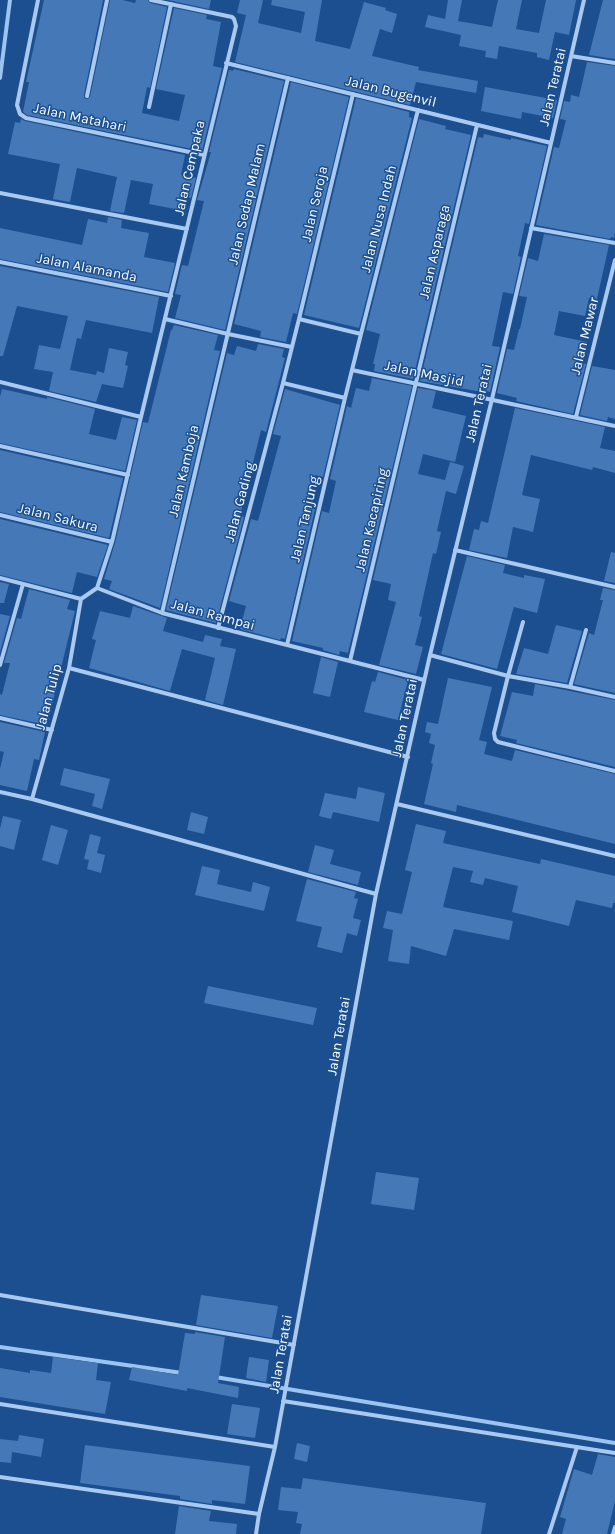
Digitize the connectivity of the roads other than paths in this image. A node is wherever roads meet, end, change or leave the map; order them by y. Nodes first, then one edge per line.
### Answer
1 (38, 0) edge
2 (108, 0) edge
3 (151, 0) edge
4 (584, 0) edge
5 (171, 4) junction
6 (571, 56) junction
7 (226, 63) junction
8 (615, 63) edge
9 (288, 78) junction
10 (353, 94) junction
11 (87, 96) dead end
12 (149, 108) dead end
13 (418, 110) junction
14 (477, 125) junction
15 (551, 143) junction
16 (204, 155) junction
17 (0, 193) edge
18 (531, 228) junction
19 (186, 229) junction
20 (615, 243) edge
21 (615, 260) edge
22 (0, 262) edge
23 (171, 296) junction
24 (165, 319) junction
25 (299, 319) junction
26 (228, 334) junction
27 (361, 334) junction
28 (292, 347) junction
29 (352, 370) junction
30 (0, 382) edge
31 (283, 383) junction
32 (415, 384) junction
33 (345, 398) junction
34 (492, 399) junction
35 (141, 417) junction
36 (576, 417) junction
37 (615, 426) edge
38 (0, 446) edge
39 (128, 475) junction
40 (0, 515) edge
41 (112, 542) junction
42 (455, 550) junction
43 (0, 578) edge
44 (23, 584) junction
45 (615, 587) edge
46 (97, 588) junction
47 (81, 599) junction
48 (162, 613) junction
49 (523, 622) dead end
50 (218, 628) junction
51 (586, 630) dead end
52 (287, 645) junction
53 (430, 655) junction
54 (350, 661) junction
55 (0, 665) edge
56 (69, 668) junction
57 (508, 676) junction
58 (424, 680) junction
59 (570, 687) junction
60 (615, 697) edge
61 (0, 718) edge
62 (52, 730) junction
63 (408, 756) junction
64 (615, 771) edge
65 (0, 792) edge
66 (32, 799) junction
67 (397, 804) junction
68 (615, 856) edge
69 (376, 894) junction
70 (0, 1295) edge
71 (294, 1345) junction
72 (283, 1401) junction
73 (0, 1404) edge
74 (275, 1447) junction
75 (577, 1447) junction
76 (615, 1452) edge
77 (0, 1477) edge
78 (259, 1514) junction
79 (615, 1528) edge
80 (256, 1534) edge
81 (549, 1534) edge
82 (613, 1534) edge

1 - 16 street, Jalan Matahari
2 - 11 street
3 - 5 street
4 - 6 street, Jalan Teratai
5 - 7 street, Jalan Cempaka
5 - 12 street
6 - 8 street
6 - 15 street, Jalan Teratai
7 - 9 street, Jalan Bugenvil
7 - 16 street, Jalan Cempaka
9 - 10 street, Jalan Bugenvil
9 - 26 street, Jalan Sedap Malam
10 - 13 street, Jalan Bugenvil
10 - 25 street, Jalan Seroja
13 - 14 street, Jalan Bugenvil
13 - 27 street, Jalan Nusa Indah
14 - 15 street, Jalan Bugenvil
14 - 32 street, Jalan Asparaga
15 - 18 street, Jalan Teratai
16 - 19 street, Jalan Cempaka
17 - 19 street
18 - 20 street
18 - 34 street, Jalan Teratai
19 - 23 street, Jalan Cempaka
21 - 36 street, Jalan Mawar
22 - 23 street, Jalan Alamanda
23 - 24 street, Jalan Cempaka
24 - 26 street
24 - 35 street
25 - 27 street
25 - 28 street, Jalan Seroja
26 - 28 street
26 - 48 street, Jalan Kamboja
27 - 29 street, Jalan Nusa Indah
28 - 31 street, Jalan Gading
29 - 32 street, Jalan Masjid
29 - 33 street, Jalan Tanjung
30 - 35 street
31 - 33 street
31 - 50 street, Jalan Gading
32 - 34 street, Jalan Masjid
32 - 54 street, Jalan Kacapiring
33 - 52 street, Jalan Tanjung
34 - 36 street, Jalan Masjid
34 - 42 street, Jalan Teratai
35 - 39 street
36 - 37 street, Jalan Masjid
38 - 39 street
39 - 41 street
40 - 41 street, Jalan Sakura
41 - 46 street
42 - 45 street
42 - 53 street, Jalan Teratai
43 - 44 street
44 - 47 street
44 - 55 street
46 - 47 street
46 - 48 street, Jalan Rampai
47 - 56 street, Jalan Tulip
48 - 50 street, Jalan Rampai
49 - 57 street
50 - 52 street, Jalan Rampai
51 - 59 street
52 - 54 street, Jalan Rampai
53 - 57 street
53 - 58 street, Jalan Teratai
54 - 58 street, Jalan Rampai
56 - 62 street, Jalan Tulip
56 - 63 street
57 - 59 street
57 - 64 street
58 - 63 street, Jalan Teratai
59 - 60 street
61 - 62 street
62 - 66 street, Jalan Tulip
63 - 67 street, Jalan Teratai
65 - 66 street
66 - 69 street
67 - 68 street
67 - 69 street, Jalan Teratai
69 - 71 street, Jalan Teratai
70 - 71 street
71 - 72 street, Jalan Teratai
72 - 74 street, Jalan Teratai
72 - 75 street
73 - 74 street
74 - 78 street, Jalan Teratai
75 - 76 street
75 - 81 street
77 - 78 street
78 - 80 street, Jalan Teratai
79 - 82 street

